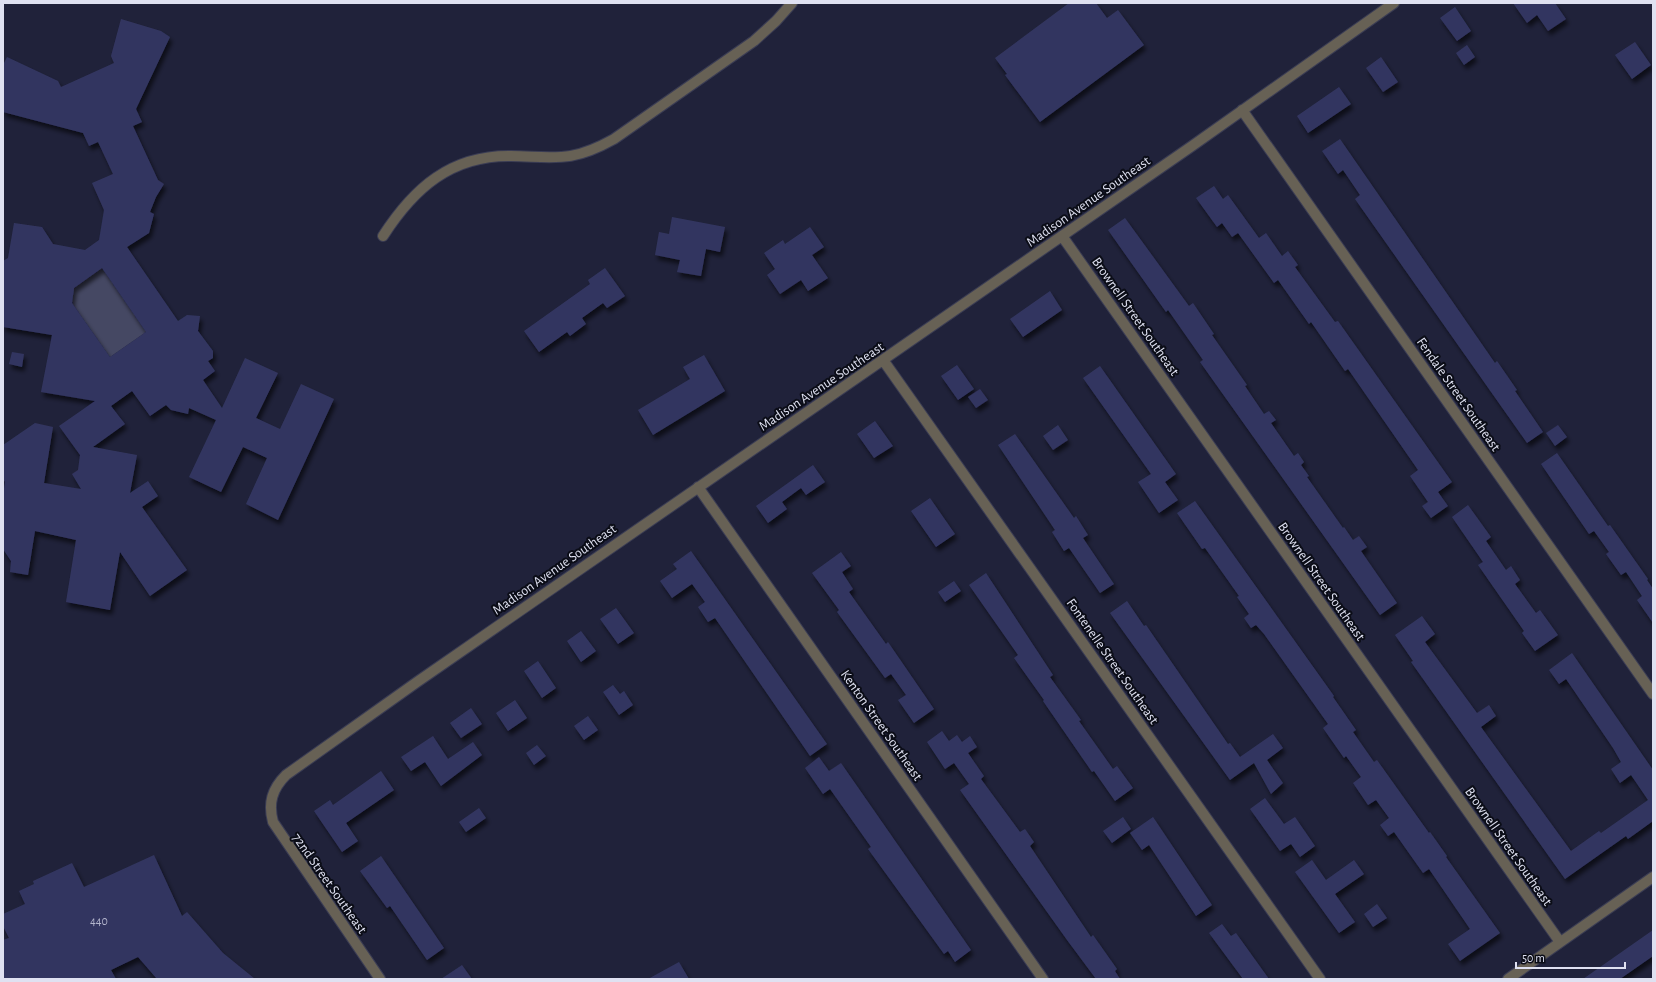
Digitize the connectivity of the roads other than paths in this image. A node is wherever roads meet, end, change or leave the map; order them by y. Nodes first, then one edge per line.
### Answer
1 (792, 3) edge
2 (1394, 3) edge
3 (1242, 110) junction
4 (383, 236) dead end
5 (1062, 236) junction
6 (883, 360) junction
7 (698, 486) junction
8 (1653, 694) edge
9 (271, 798) joint
10 (1653, 877) edge
11 (1560, 942) junction
12 (380, 979) edge
13 (1044, 979) edge
14 (1320, 979) edge
15 (1508, 979) edge

1 - 4 street
2 - 3 street, Madison Avenue Southeast
3 - 5 street, Madison Avenue Southeast
3 - 8 street, Fendale Street Southeast
5 - 6 street, Madison Avenue Southeast
5 - 11 street, Brownell Street Southeast
6 - 7 street, Madison Avenue Southeast
6 - 14 street, Fontenelle Street Southeast
7 - 9 street, Madison Avenue Southeast
7 - 13 street, Kenton Street Southeast
9 - 12 street, 72nd Street Southeast
10 - 11 street
11 - 15 street

